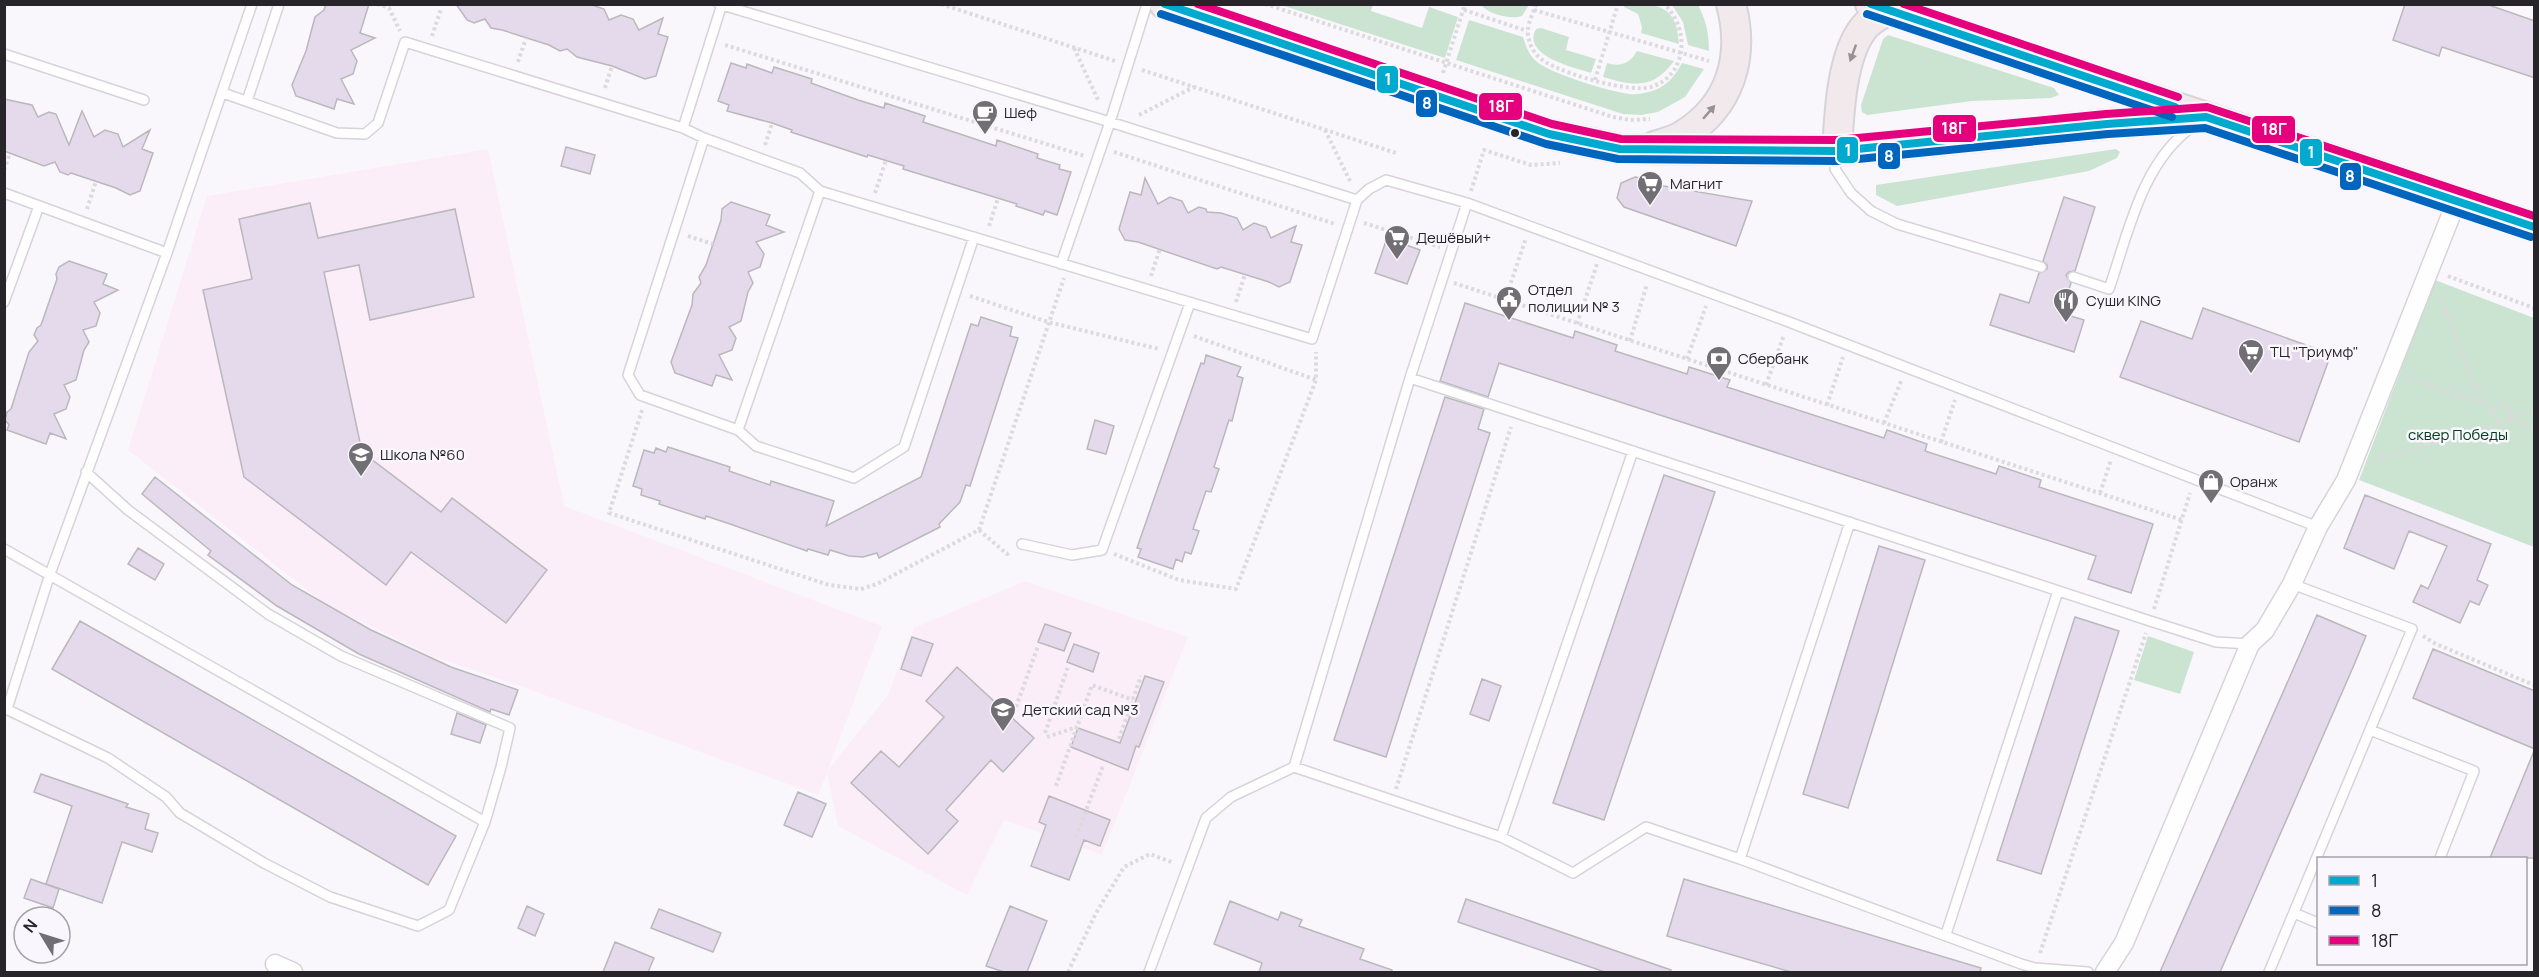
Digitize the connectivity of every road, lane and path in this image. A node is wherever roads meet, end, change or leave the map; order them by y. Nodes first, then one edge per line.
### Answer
1 (252, 4) edge
2 (279, 4) edge
3 (377, 4) edge
4 (941, 4) edge
5 (1147, 4) edge
6 (1164, 4) edge
7 (1265, 4) edge
8 (1466, 4) edge
9 (1536, 4) edge
10 (1618, 4) edge
11 (1664, 4) edge
12 (1731, 4) edge
13 (721, 5) edge
14 (389, 6) edge
15 (1880, 7) edge
16 (441, 9) dead end
17 (1464, 10) junction
18 (1534, 10) junction
19 (1527, 31) junction
20 (1610, 33) junction
21 (526, 38) dead end
22 (711, 41) junction
23 (405, 42) junction
24 (427, 51) junction
25 (1681, 53) junction
26 (4, 54) edge
27 (1713, 55) dead end
28 (1712, 62) junction
29 (1447, 63) junction
30 (1128, 65) junction
31 (612, 66) dead end
32 (1709, 69) dead end
33 (513, 76) junction
34 (1595, 80) junction
35 (223, 93) junction
36 (1436, 97) junction
37 (144, 100) dead end
38 (247, 101) junction
39 (600, 102) junction
40 (1656, 117) dead end
41 (2206, 117) junction
42 (773, 120) dead end
43 (1110, 122) junction
44 (683, 128) junction
45 (1325, 129) junction
46 (704, 138) junction
47 (1101, 148) junction
48 (1620, 149) junction
49 (1837, 152) junction
50 (10, 153) dead end
51 (1396, 153) dead end
52 (887, 157) dead end
53 (761, 159) junction
54 (1097, 160) junction
55 (1569, 164) dead end
56 (4, 170) edge
57 (96, 181) dead end
58 (820, 191) junction
59 (4, 193) edge
60 (999, 195) dead end
61 (1357, 200) junction
62 (2457, 200) junction
63 (1467, 203) junction
64 (39, 206) junction
65 (871, 206) junction
66 (83, 222) junction
67 (1350, 224) junction
68 (1530, 226) junction
69 (2535, 227) edge
70 (675, 231) junction
71 (974, 237) junction
72 (985, 240) junction
73 (713, 244) dead end
74 (1160, 248) dead end
75 (1452, 250) junction
76 (167, 253) junction
77 (1601, 253) junction
78 (1061, 264) junction
79 (2041, 267) dead end
80 (2429, 269) junction
81 (1651, 271) junction
82 (1245, 274) dead end
83 (2073, 277) dead end
84 (1442, 279) junction
85 (1147, 290) junction
86 (956, 291) junction
87 (1710, 293) junction
88 (1505, 300) junction
89 (4, 302) edge
90 (1190, 303) junction
91 (2535, 308) edge
92 (1232, 315) junction
93 (1789, 322) junction
94 (1577, 324) junction
95 (1179, 331) junction
96 (1312, 339) junction
97 (1630, 341) junction
98 (1847, 344) junction
99 (1172, 351) junction
100 (1688, 359) junction
101 (1907, 368) junction
102 (2388, 371) junction
103 (1410, 378) junction
104 (1316, 380) junction
105 (1766, 385) junction
106 (1959, 388) junction
107 (2482, 404) junction
108 (1827, 405) junction
109 (2495, 408) junction
110 (2535, 410) edge
111 (1516, 413) junction
112 (2509, 418) junction
113 (2502, 422) junction
114 (1884, 423) junction
115 (2535, 429) edge
116 (738, 430) junction
117 (1941, 442) junction
118 (2115, 448) junction
119 (1633, 451) junction
120 (2351, 467) junction
121 (86, 472) junction
122 (2194, 480) junction
123 (2100, 494) junction
124 (2182, 520) junction
125 (1850, 522) junction
126 (2318, 527) junction
127 (979, 530) dead end
128 (1022, 544) joint
129 (4, 549) edge
130 (1102, 550) junction
131 (50, 574) junction
132 (2292, 584) junction
133 (2058, 591) junction
134 (2150, 621) junction
135 (2412, 629) junction
136 (2250, 644) junction
137 (1038, 646) dead end
138 (1068, 667) dead end
139 (1141, 676) dead end
140 (2535, 685) edge
141 (1133, 700) junction
142 (1016, 707) dead end
143 (6, 709) edge
144 (1077, 727) junction
145 (2370, 730) junction
146 (1119, 739) dead end
147 (1103, 766) dead end
148 (1294, 767) junction
149 (1056, 786) dead end
150 (1392, 801) junction
151 (484, 822) junction
152 (1076, 837) dead end
153 (1501, 837) junction
154 (2317, 857) edge
155 (2440, 857) edge
156 (2317, 858) edge
157 (1740, 859) junction
158 (1186, 867) junction
159 (2294, 913) junction
160 (2317, 922) edge
161 (1946, 934) junction
162 (275, 964) dead end
163 (2036, 968) junction
164 (294, 972) edge
165 (1068, 972) edge
166 (1149, 972) edge
167 (2088, 972) edge
168 (2105, 972) edge
169 (2269, 972) edge

1 - 35 lane
2 - 38 lane
3 - 14 path
4 - 30 path
5 - 30 lane
6 - 36 main road
7 - 29 path
8 - 17 path
9 - 18 path
10 - 20 path
11 - 25 path
48 -> 12 main road
13 - 22 lane
13 - 43 lane
14 - 23 path
15 - 41 main road
15 -> 49 main road
16 - 24 path
17 - 19 path
17 - 29 path
18 - 19 path
18 - 20 path
19 - 34 path
20 - 25 path
20 - 34 path
21 - 33 path
22 - 44 lane
22 - 54 path
23 - 24 lane
23 - 38 lane
24 - 33 lane
25 - 28 path
25 - 34 path
26 - 37 lane
27 - 28 path
28 - 32 path
29 - 36 path
29 - 40 path
30 - 43 lane
30 - 45 path
31 - 39 path
33 - 39 lane
35 - 38 lane
35 - 76 lane
36 - 48 main road
39 - 44 lane
41 - 49 main road
41 - 62 main road
41 - 83 lane
42 - 53 path
43 - 47 lane
43 - 61 lane
44 - 46 lane
45 - 51 path
45 - 61 path
46 - 53 lane
46 - 70 lane
47 - 54 lane
47 - 67 path
48 - 49 main road
49 - 79 lane
50 - 56 path
52 - 65 path
53 - 58 lane
54 - 78 lane
55 - 63 path
57 - 66 path
58 - 65 lane
58 - 116 lane
59 - 64 lane
60 - 72 path
61 - 63 lane
61 - 67 lane
62 - 69 main road
62 - 80 street
63 - 68 lane
63 - 75 lane
64 - 66 lane
64 - 89 lane
65 - 71 lane
66 - 76 lane
67 - 75 path
67 - 96 lane
68 - 77 lane
68 - 88 path
70 - 73 path
70 - 116 lane
71 - 72 lane
71 - 86 lane
72 - 78 lane
74 - 85 path
75 - 84 lane
76 - 121 lane
77 - 81 lane
77 - 94 path
78 - 85 lane
80 - 91 path
80 - 102 street
80 - 107 path
81 - 87 lane
81 - 97 path
82 - 92 path
84 - 88 path
84 - 103 lane
85 - 90 lane
86 - 99 path
86 - 116 lane
87 - 93 lane
87 - 100 path
88 - 94 path
90 - 92 lane
90 - 95 lane
92 - 96 lane
93 - 98 lane
93 - 105 path
94 - 97 path
95 - 99 lane
95 - 104 path
96 - 104 path
97 - 100 path
98 - 101 lane
98 - 108 path
99 - 130 lane
100 - 105 path
101 - 106 lane
101 - 114 path
102 - 107 path
102 - 120 street
103 - 111 lane
103 - 148 lane
104 - 130 path
105 - 108 path
106 - 117 path
106 - 118 lane
107 - 109 path
108 - 114 path
109 - 112 path
109 - 113 path
110 - 112 path
111 - 119 lane
111 - 150 path
112 - 113 path
112 - 115 path
113 - 120 path
114 - 117 path
117 - 123 path
118 - 122 lane
118 - 123 path
119 - 125 lane
119 - 153 lane
120 - 126 street
121 - 131 lane
121 - 151 lane
122 - 124 path
122 - 126 lane
123 - 124 path
124 - 134 path
125 - 133 lane
125 - 157 lane
126 - 132 street
127 - 128 path
128 - 130 lane
129 - 131 lane
131 - 143 lane
131 - 151 lane
132 - 135 lane
132 - 136 street
133 - 134 lane
133 - 161 lane
134 - 136 lane
134 - 163 path
135 - 140 path
135 - 145 lane
136 - 168 street
137 - 142 path
138 - 144 path
139 - 141 path
141 - 144 path
141 - 146 path
143 - 151 lane
144 - 149 path
145 - 154 lane
145 - 155 lane
147 - 152 path
148 - 150 lane
148 - 158 lane
150 - 153 lane
153 - 157 lane
156 - 159 lane
157 - 161 lane
158 - 165 path
158 - 166 lane
159 - 160 lane
159 - 169 lane
161 - 163 lane
162 - 164 street
163 - 167 lane

